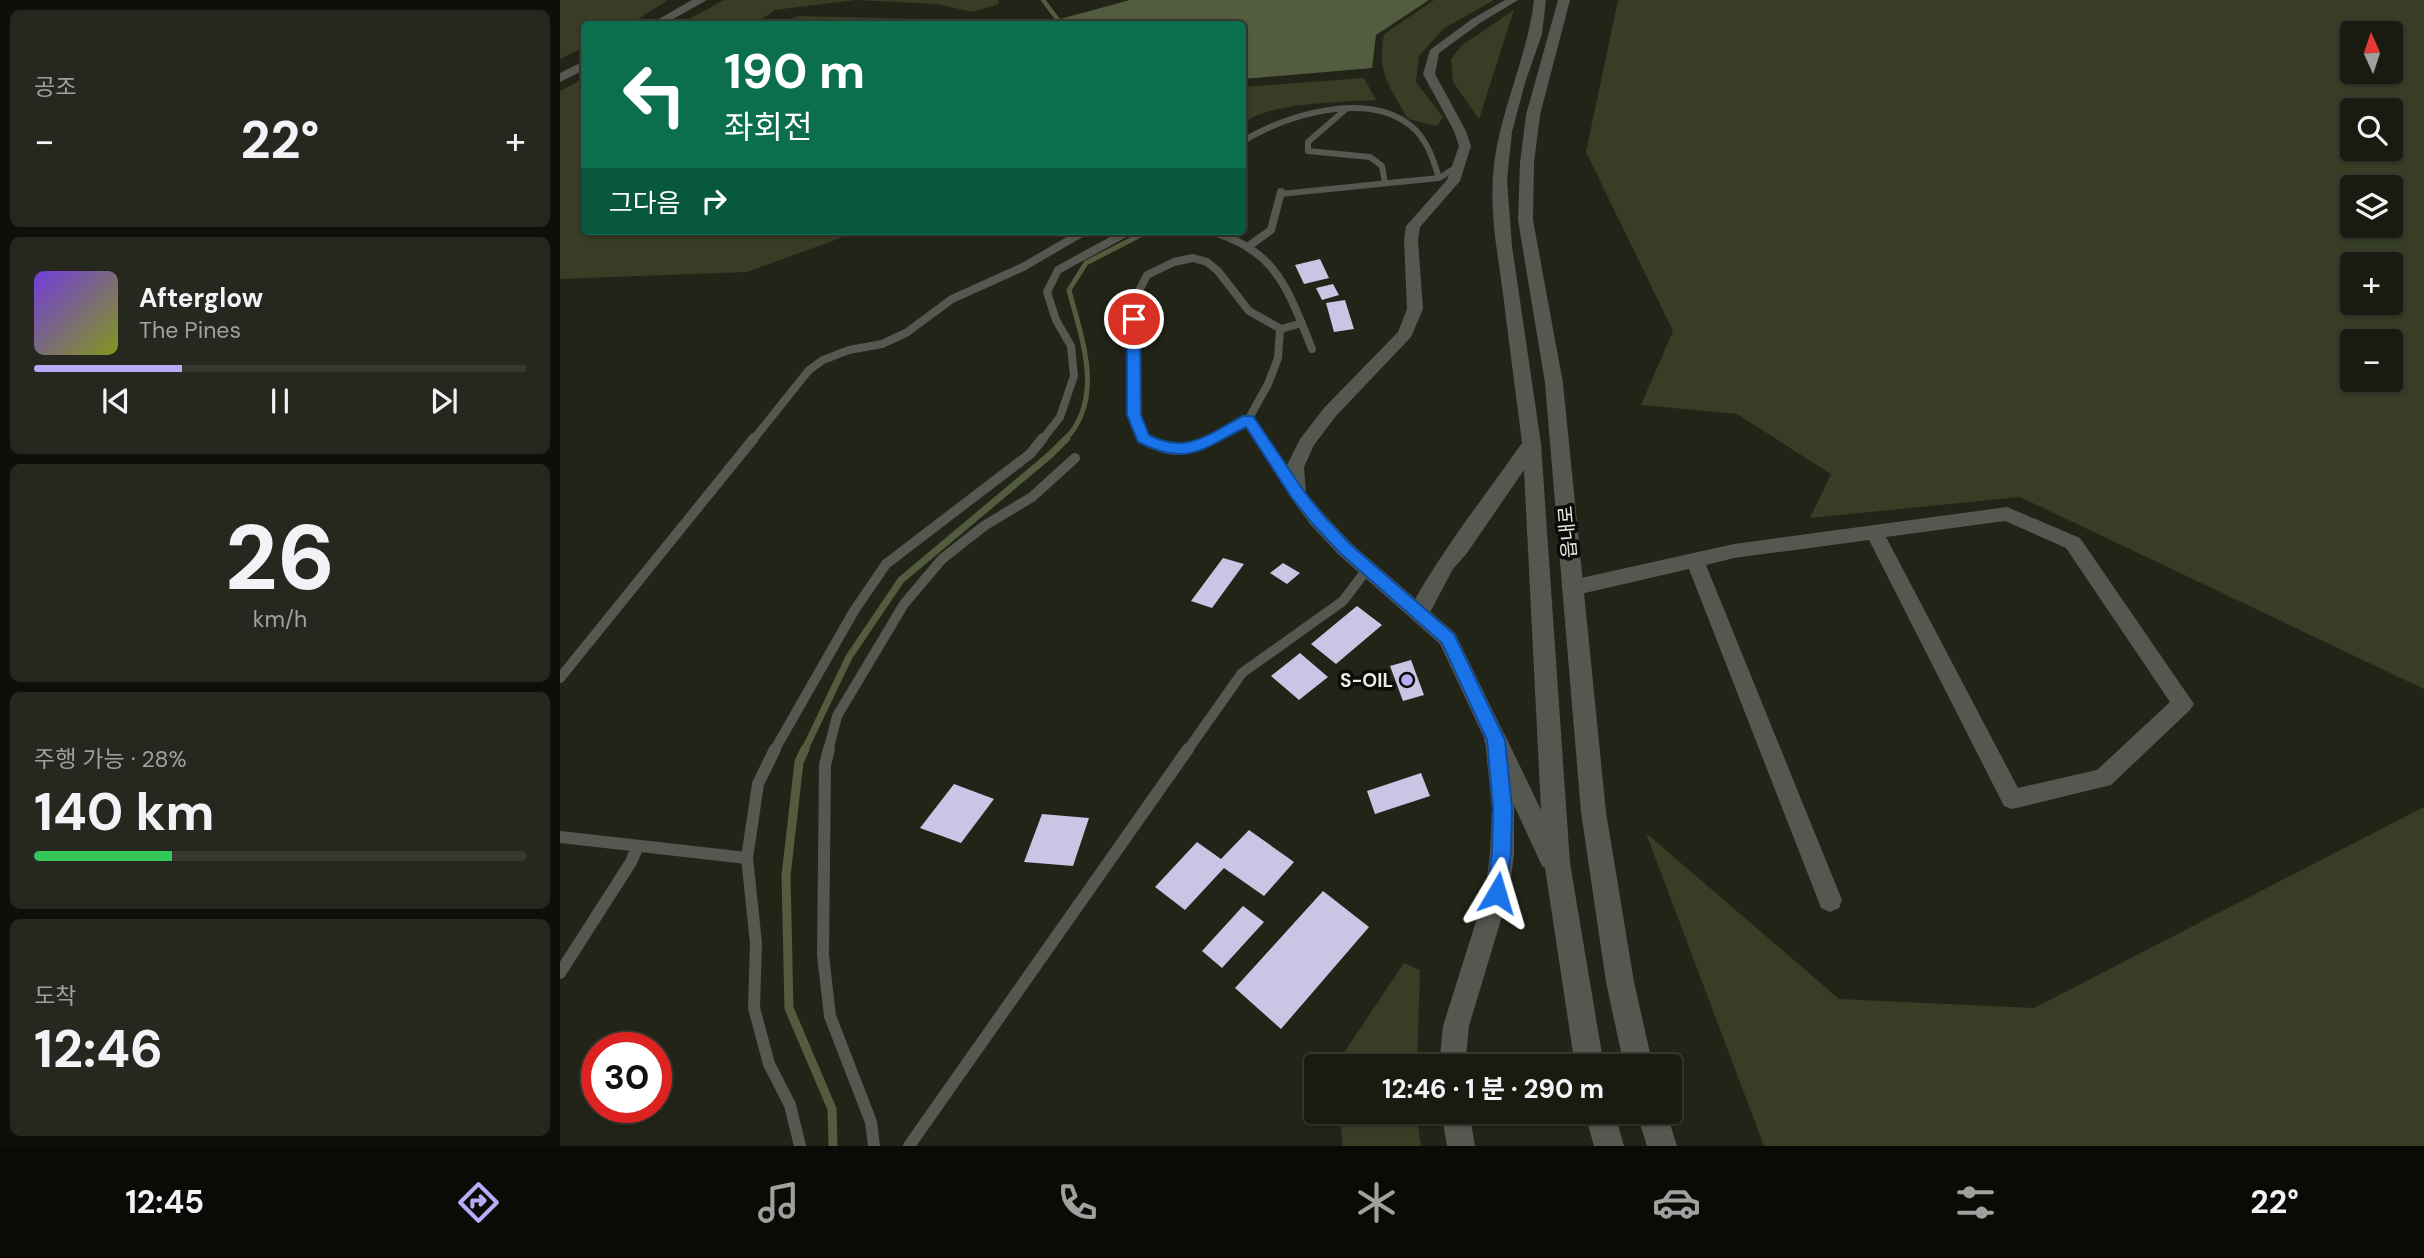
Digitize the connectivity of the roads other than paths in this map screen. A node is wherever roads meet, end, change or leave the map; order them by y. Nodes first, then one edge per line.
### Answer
1 (701, 0) edge
2 (1513, 0) edge
3 (1540, 0) edge
4 (1564, 0) edge
5 (662, 21) edge
6 (581, 67) edge
7 (560, 78) edge
8 (1346, 109) junction
9 (1246, 139) edge
10 (1461, 164) junction
11 (1439, 178) junction
12 (1385, 183) junction
13 (1078, 235) edge
14 (1121, 235) edge
15 (1224, 235) edge
16 (1248, 246) junction
17 (1302, 323) junction
18 (1280, 329) junction
19 (1312, 349) dead end
20 (1248, 420) junction
21 (1532, 444) junction
22 (1075, 458) dead end
23 (1297, 494) junction
24 (1874, 532) junction
25 (1695, 560) junction
26 (1368, 568) junction
27 (1572, 587) junction
28 (1419, 612) junction
29 (560, 678) edge
30 (1496, 740) junction
31 (560, 837) edge
32 (638, 846) junction
33 (747, 858) junction
34 (1559, 876) junction
35 (1830, 900) dead end
36 (560, 973) edge
37 (1453, 1054) edge
38 (1588, 1054) edge
39 (1636, 1054) edge
40 (1457, 1124) edge
41 (1603, 1124) edge
42 (1655, 1124) edge
43 (800, 1146) edge
44 (874, 1146) edge
45 (909, 1146) edge
46 (1461, 1146) edge
47 (1609, 1146) edge
48 (1662, 1146) edge

1 - 5 street
2 - 10 street
3 - 21 street, 읍내로
4 - 27 street, 읍내로
6 - 7 street
8 - 9 lane
8 - 11 lane
8 - 12 lane
10 - 11 lane
10 - 23 street
11 - 12 lane
12 - 16 lane
13 - 29 lane
14 - 33 lane
15 - 16 lane
16 - 17 lane
17 - 18 lane
17 - 19 lane
18 - 20 lane
18 - 20 lane
20 - 23 lane
21 - 28 street
21 - 34 street, 읍내로
22 - 44 lane
23 - 26 street
24 - 24 street
24 - 25 street
25 - 27 street
25 - 35 street
26 - 28 street
26 - 45 lane
27 - 39 street, 읍내로
28 - 30 street
30 - 34 street
30 - 37 street
31 - 32 lane
32 - 33 lane
32 - 36 lane
33 - 43 lane
34 - 38 street, 읍내로
40 - 46 street
41 - 47 street
42 - 48 street

